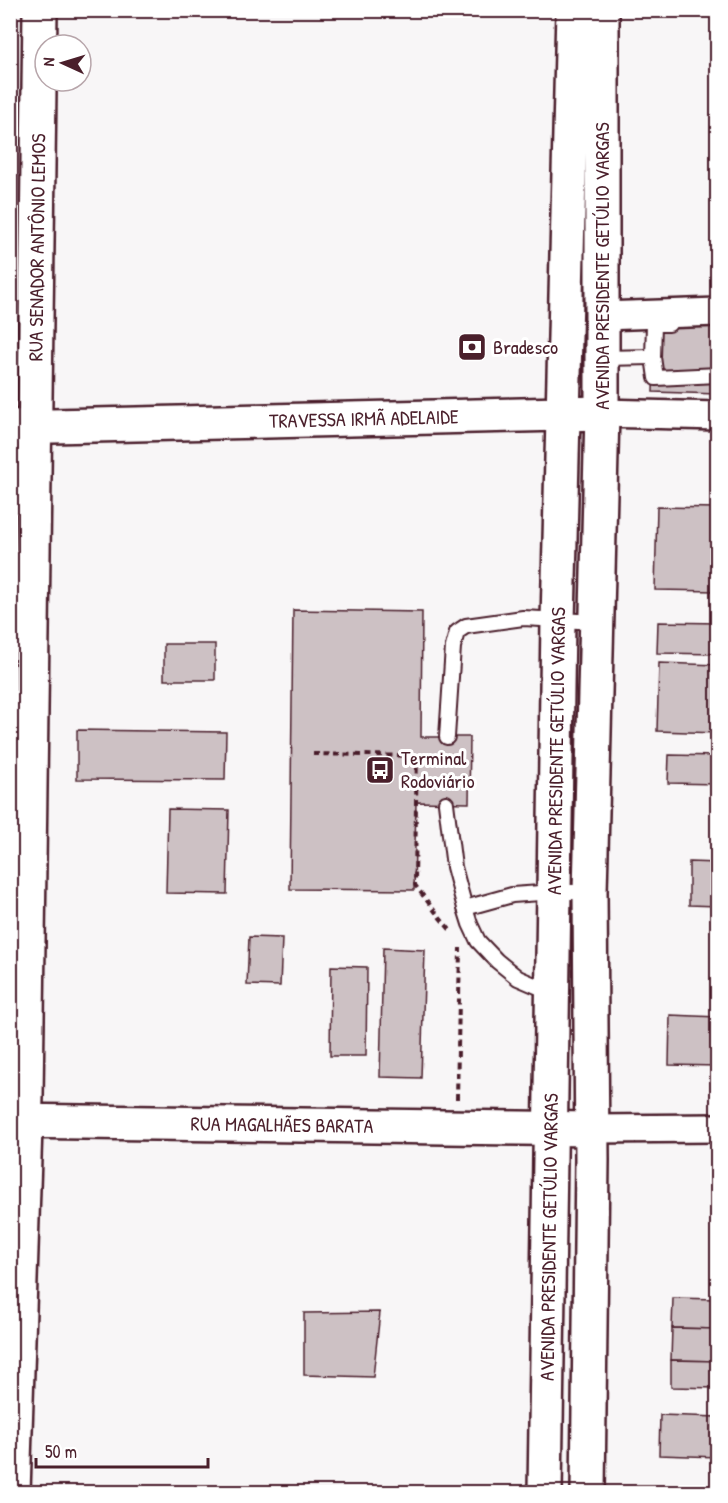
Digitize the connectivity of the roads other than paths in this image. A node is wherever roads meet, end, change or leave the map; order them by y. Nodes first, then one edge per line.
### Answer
1 (40, 10) edge
2 (573, 10) edge
3 (602, 10) edge
4 (717, 312) edge
5 (602, 316) junction
6 (717, 324) edge
7 (653, 357) junction
8 (603, 358) junction
9 (717, 375) edge
10 (603, 413) junction
11 (564, 414) junction
12 (717, 416) edge
13 (22, 427) edge
14 (558, 621) junction
15 (597, 622) junction
16 (447, 737) dead end
17 (446, 803) dead end
18 (555, 892) junction
19 (590, 892) junction
20 (465, 908) junction
21 (553, 993) junction
22 (18, 1121) edge
23 (551, 1128) junction
24 (717, 1128) edge
25 (592, 1129) junction
26 (13, 1492) edge
27 (545, 1492) edge
28 (588, 1492) edge

1 - 13 main road, RUA SENADOR ANTÔNIO LEMOS
2 - 11 main road, AVENIDA PRESIDENTE GETÚLIO VARGAS
3 - 5 main road, AVENIDA PRESIDENTE GETÚLIO VARGAS
4 - 5 street
5 - 8 main road, AVENIDA PRESIDENTE GETÚLIO VARGAS
6 - 7 lane
7 - 8 lane
7 - 9 lane
8 - 10 main road, AVENIDA PRESIDENTE GETÚLIO VARGAS
10 - 11 main road, TRAVESSA IRMÃ ADELAIDE
10 - 12 street, TRAVESSA IRMÃ ADELAIDE
10 - 15 main road, AVENIDA PRESIDENTE GETÚLIO VARGAS
11 - 13 main road, TRAVESSA IRMÃ ADELAIDE
11 - 14 main road, AVENIDA PRESIDENTE GETÚLIO VARGAS
13 - 22 main road, RUA SENADOR ANTÔNIO LEMOS
14 - 15 lane
14 - 16 lane
14 - 18 main road, AVENIDA PRESIDENTE GETÚLIO VARGAS
15 - 19 main road, AVENIDA PRESIDENTE GETÚLIO VARGAS
17 - 20 lane
18 - 19 lane
18 - 20 lane
18 - 21 main road, AVENIDA PRESIDENTE GETÚLIO VARGAS
19 - 25 main road, AVENIDA PRESIDENTE GETÚLIO VARGAS
20 - 21 lane
21 - 23 main road, AVENIDA PRESIDENTE GETÚLIO VARGAS
22 - 23 main road, RUA MAGALHÃES BARATA
22 - 26 main road, RUA SENADOR ANTÔNIO LEMOS
23 - 25 main road, RUA MAGALHÃES BARATA
23 - 27 main road, AVENIDA PRESIDENTE GETÚLIO VARGAS
24 - 25 street
25 - 28 main road, AVENIDA PRESIDENTE GETÚLIO VARGAS

